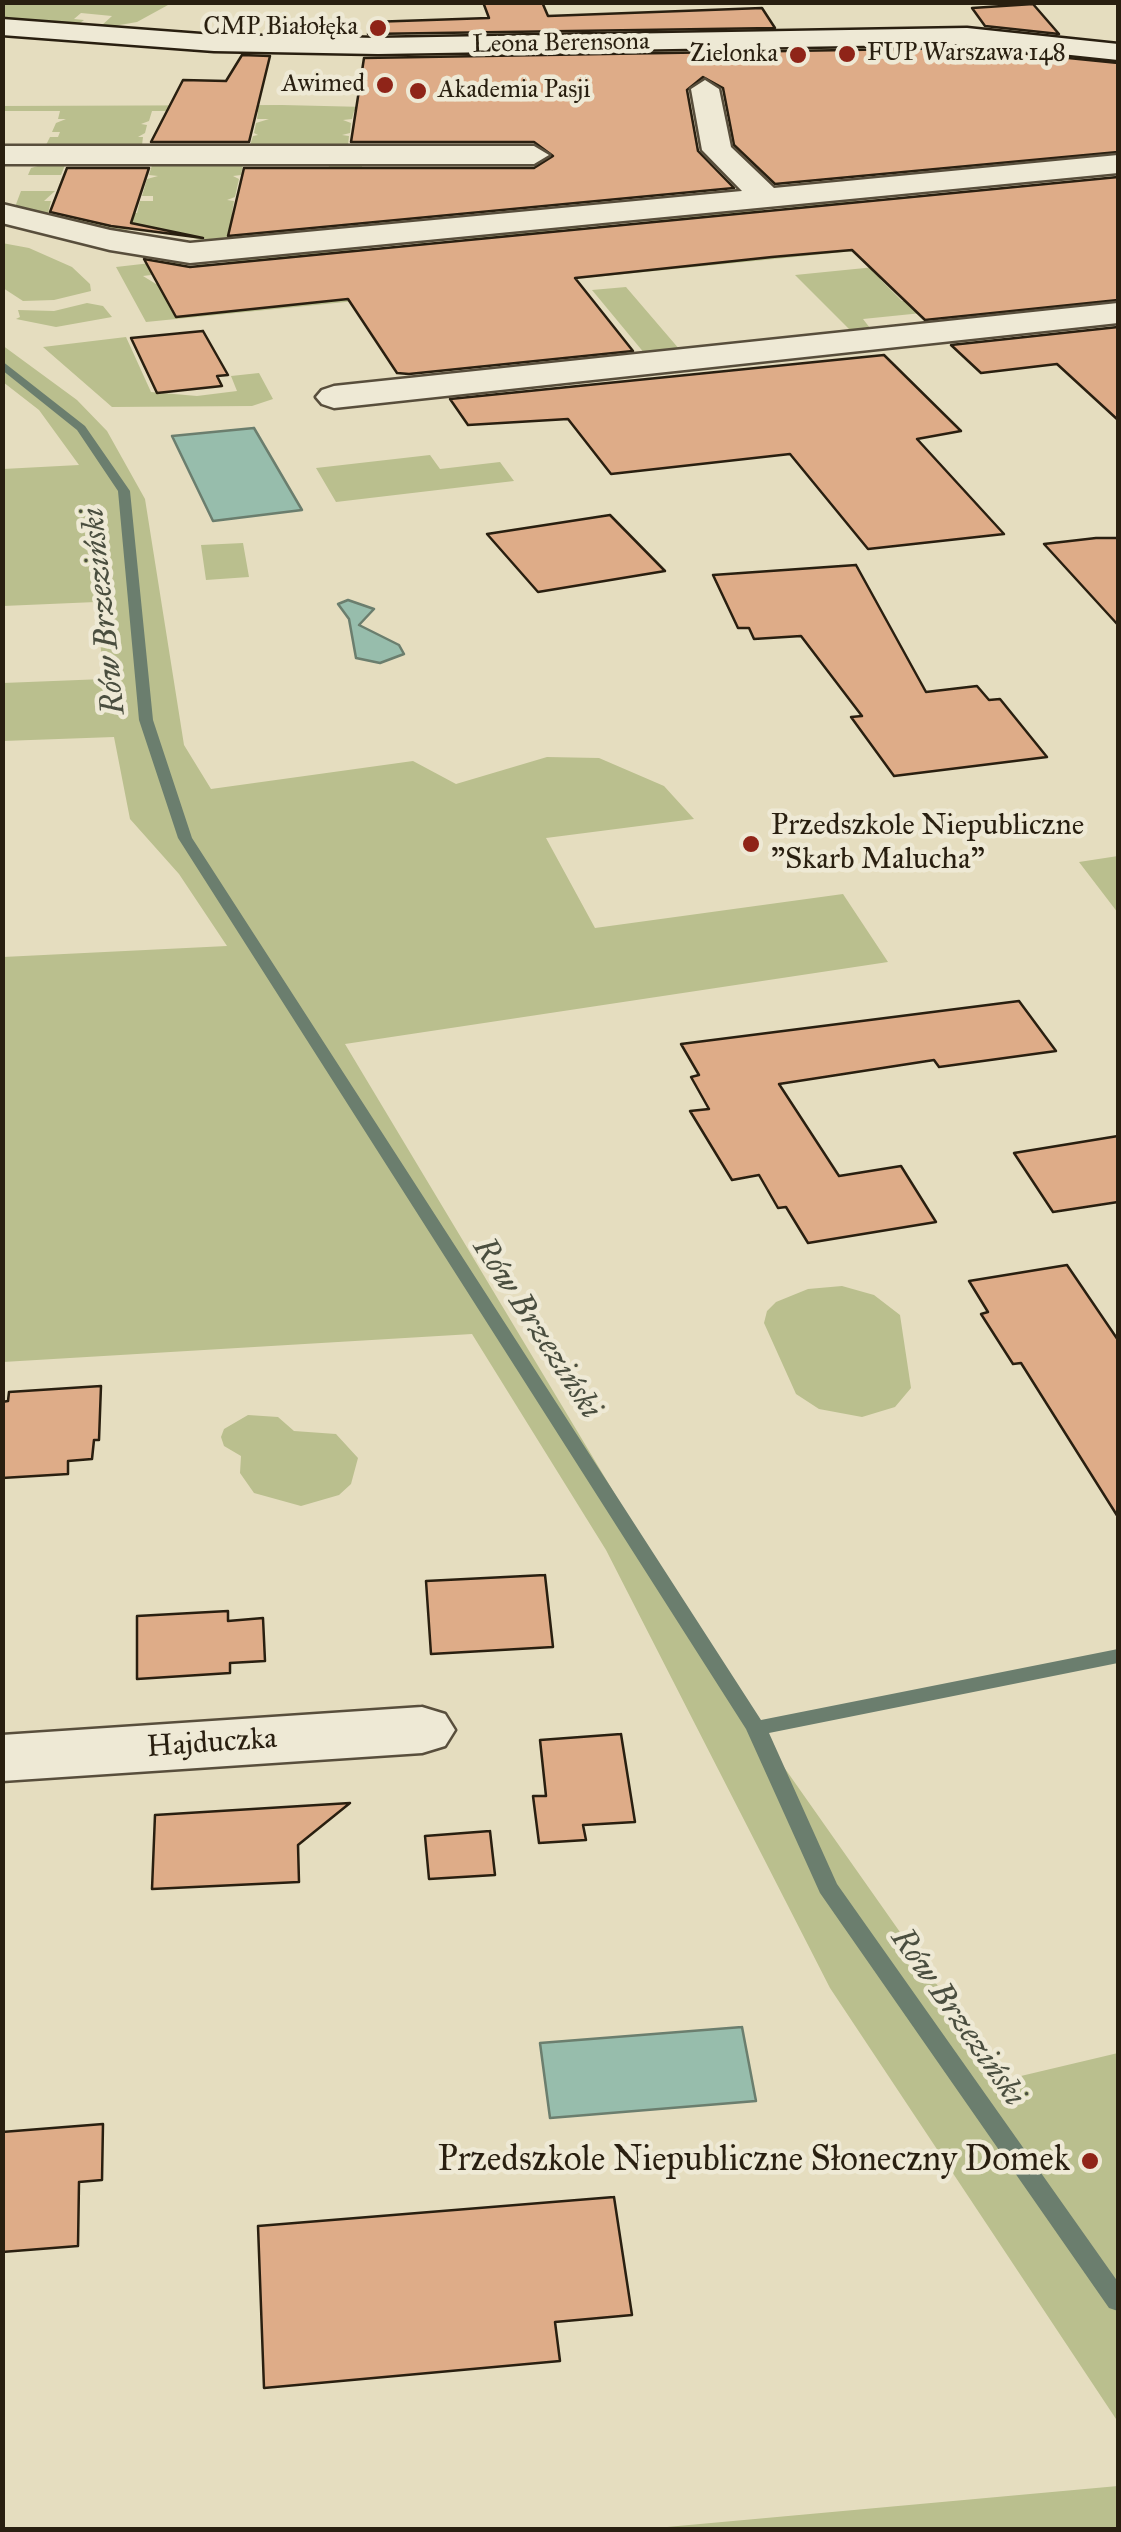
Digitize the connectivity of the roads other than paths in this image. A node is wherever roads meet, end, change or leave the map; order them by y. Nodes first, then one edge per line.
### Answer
1 (2, 27) edge
2 (1118, 52) edge
3 (704, 88) dead end
4 (13, 154) edge
5 (378, 155) junction
6 (534, 155) dead end
7 (1118, 164) edge
8 (767, 198) junction
9 (372, 210) junction
10 (2, 211) edge
11 (1118, 312) edge
12 (334, 397) dead end
13 (422, 1730) dead end
14 (2, 1758) edge

1 - 2 street, Leona Berensona
3 - 8 street
4 - 5 street
4 - 10 street
5 - 6 street
5 - 9 street
7 - 8 street
8 - 9 street
9 - 10 street
11 - 12 street
13 - 14 street, Hajduczka

